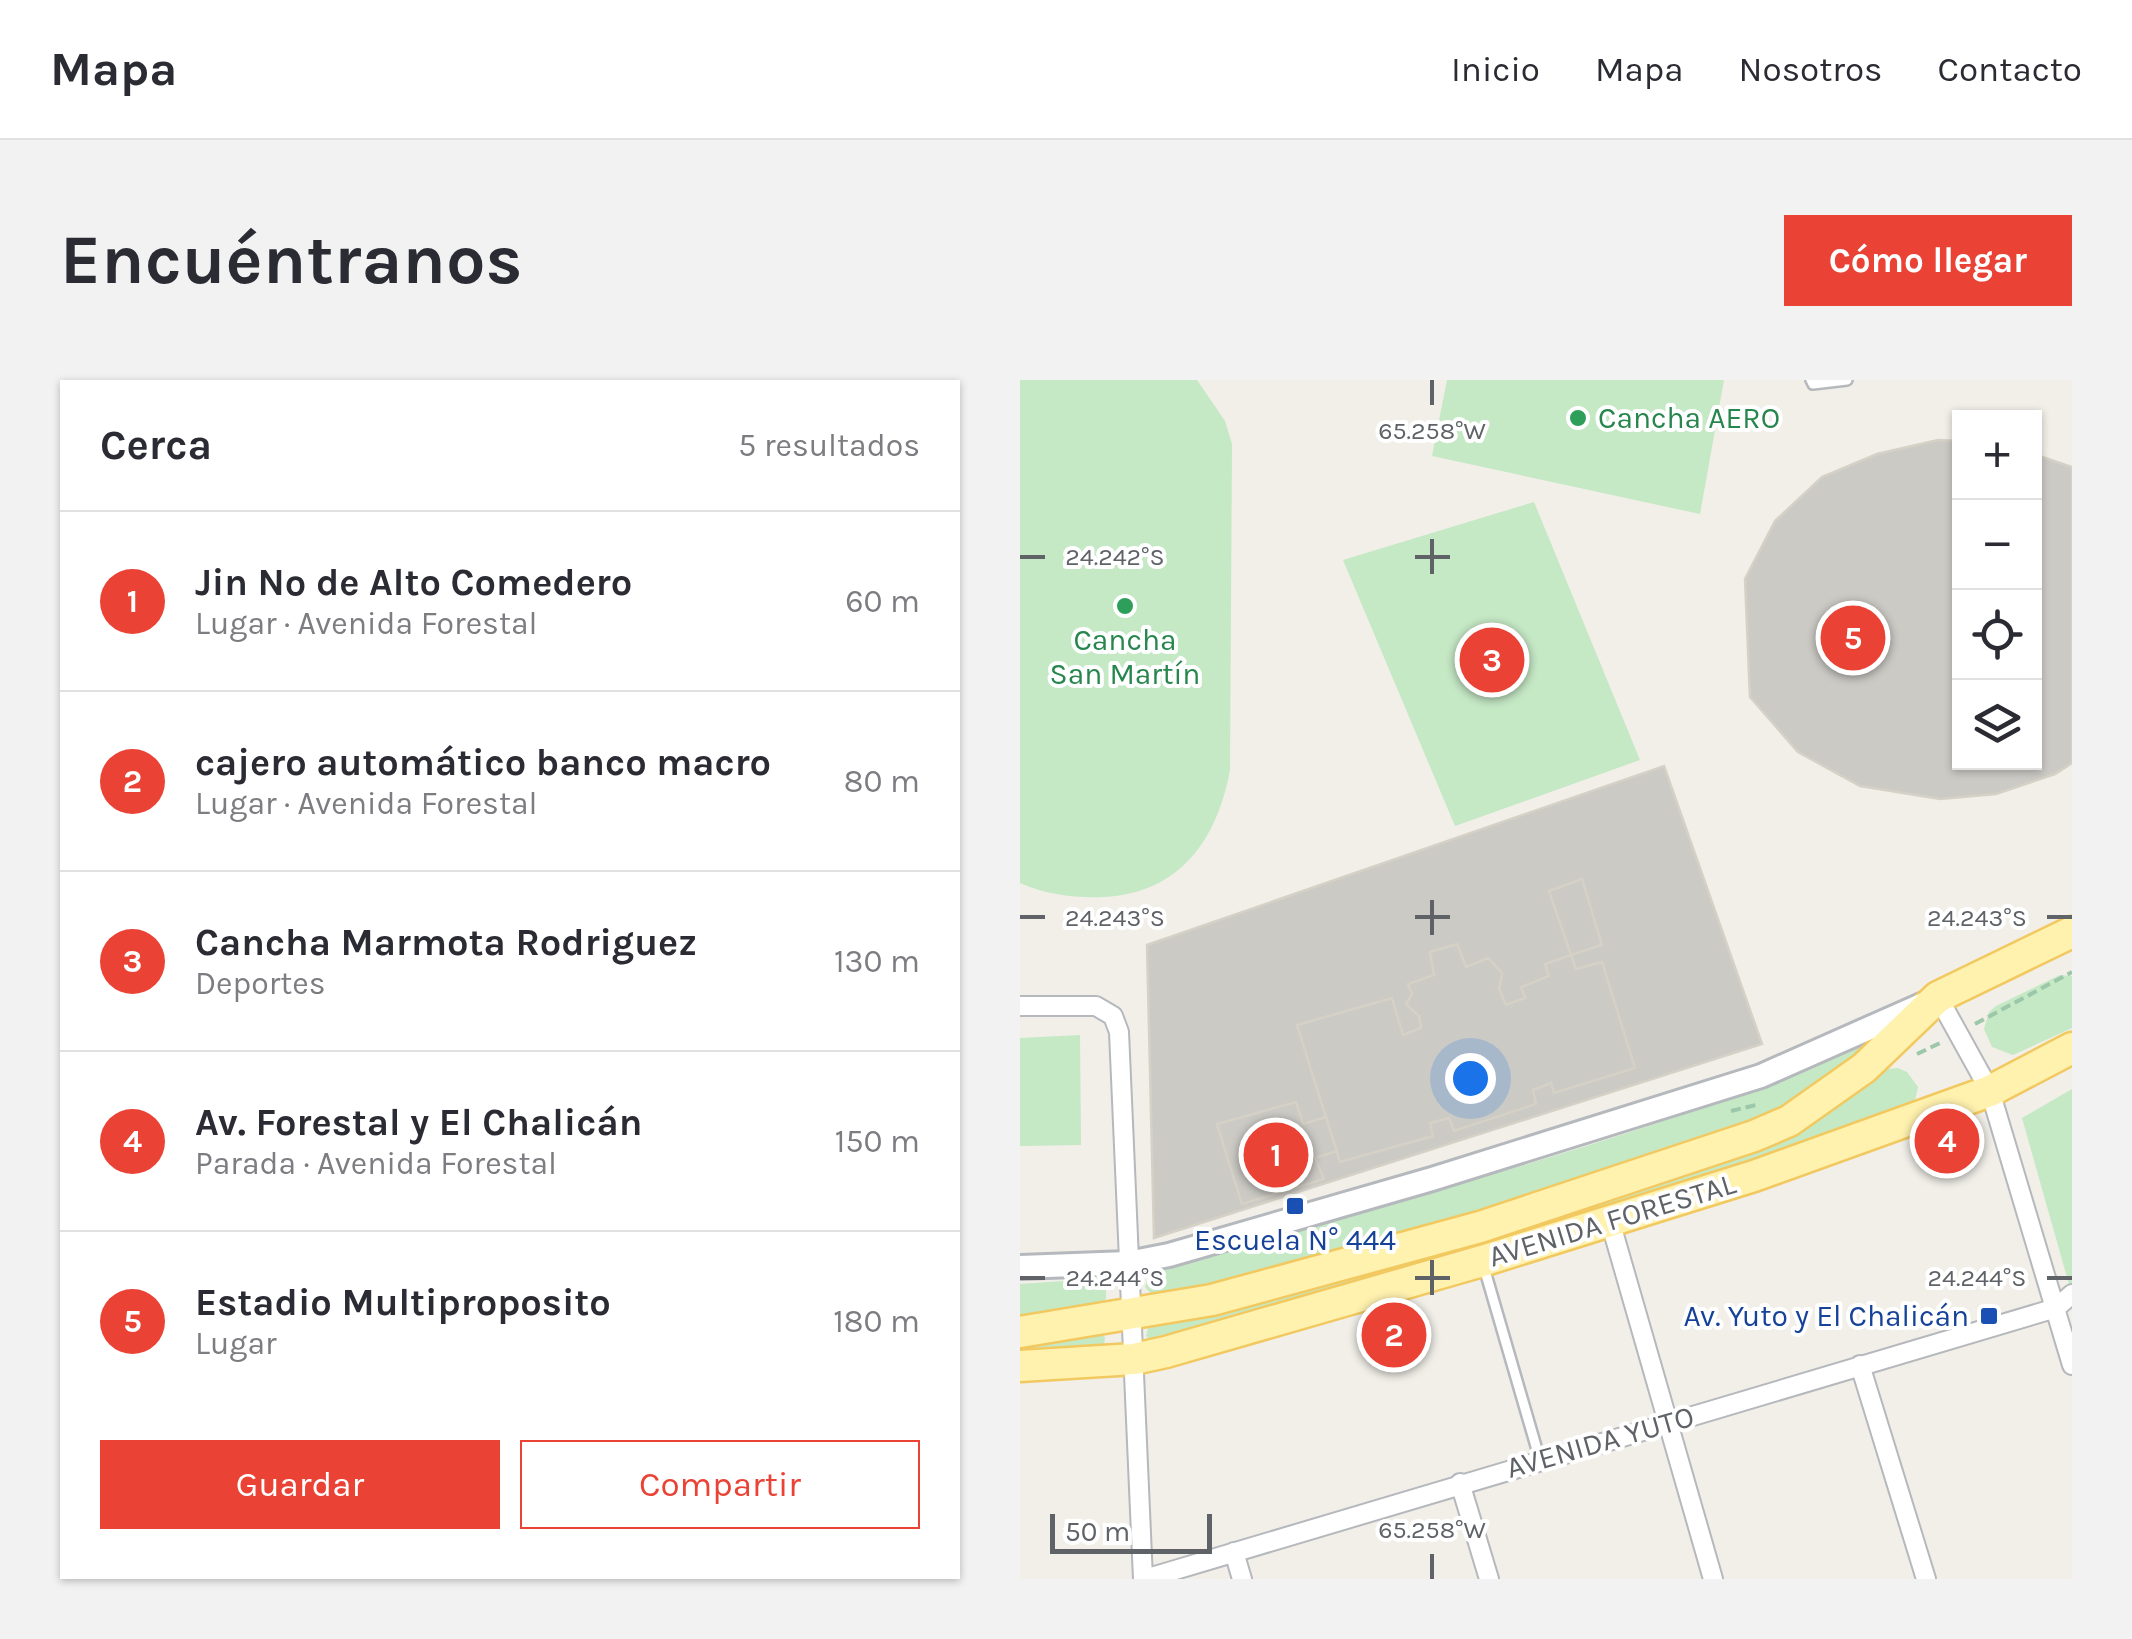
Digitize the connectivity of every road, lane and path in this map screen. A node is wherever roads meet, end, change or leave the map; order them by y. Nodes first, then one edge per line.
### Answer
1 (1811, 380) edge
2 (1847, 380) edge
3 (2072, 932) edge
4 (1938, 997) junction
5 (1020, 1006) edge
6 (2072, 1048) edge
7 (1990, 1091) junction
8 (1610, 1222) junction
9 (1482, 1261) junction
10 (1128, 1262) junction
11 (1020, 1268) edge
12 (2072, 1294) edge
13 (2056, 1308) junction
14 (1132, 1313) junction
15 (1020, 1332) edge
16 (1134, 1359) junction
17 (1860, 1365) junction
18 (2072, 1365) edge
19 (1020, 1366) edge
20 (1667, 1423) junction
21 (1540, 1460) junction
22 (1460, 1483) junction
23 (1234, 1552) junction
24 (1144, 1579) edge
25 (1242, 1579) edge
26 (1488, 1579) edge
27 (1713, 1579) edge
28 (1926, 1579) edge

1 - 2 lane
3 - 4 main road, AVENIDA FORESTAL
4 - 7 street
4 - 10 street, AVENIDA FORESTAL
4 - 14 main road, AVENIDA FORESTAL
5 - 10 street
6 - 7 main road, AVENIDA FORESTAL
7 - 8 main road, AVENIDA FORESTAL
7 - 13 street
8 - 9 main road, AVENIDA FORESTAL
8 - 20 street
9 - 16 main road, AVENIDA FORESTAL
9 - 21 lane
10 - 11 street, AVENIDA FORESTAL
10 - 14 street
12 - 13 street
13 - 17 street, AVENIDA YUTO
13 - 18 street
14 - 15 main road, AVENIDA FORESTAL
14 - 16 street
16 - 19 main road, AVENIDA FORESTAL
16 - 24 street
17 - 20 street, AVENIDA YUTO
17 - 28 street
20 - 21 street, AVENIDA YUTO
20 - 27 street
21 - 22 street, AVENIDA YUTO
22 - 23 street, AVENIDA YUTO
22 - 26 street
23 - 24 street, AVENIDA YUTO
23 - 25 street

